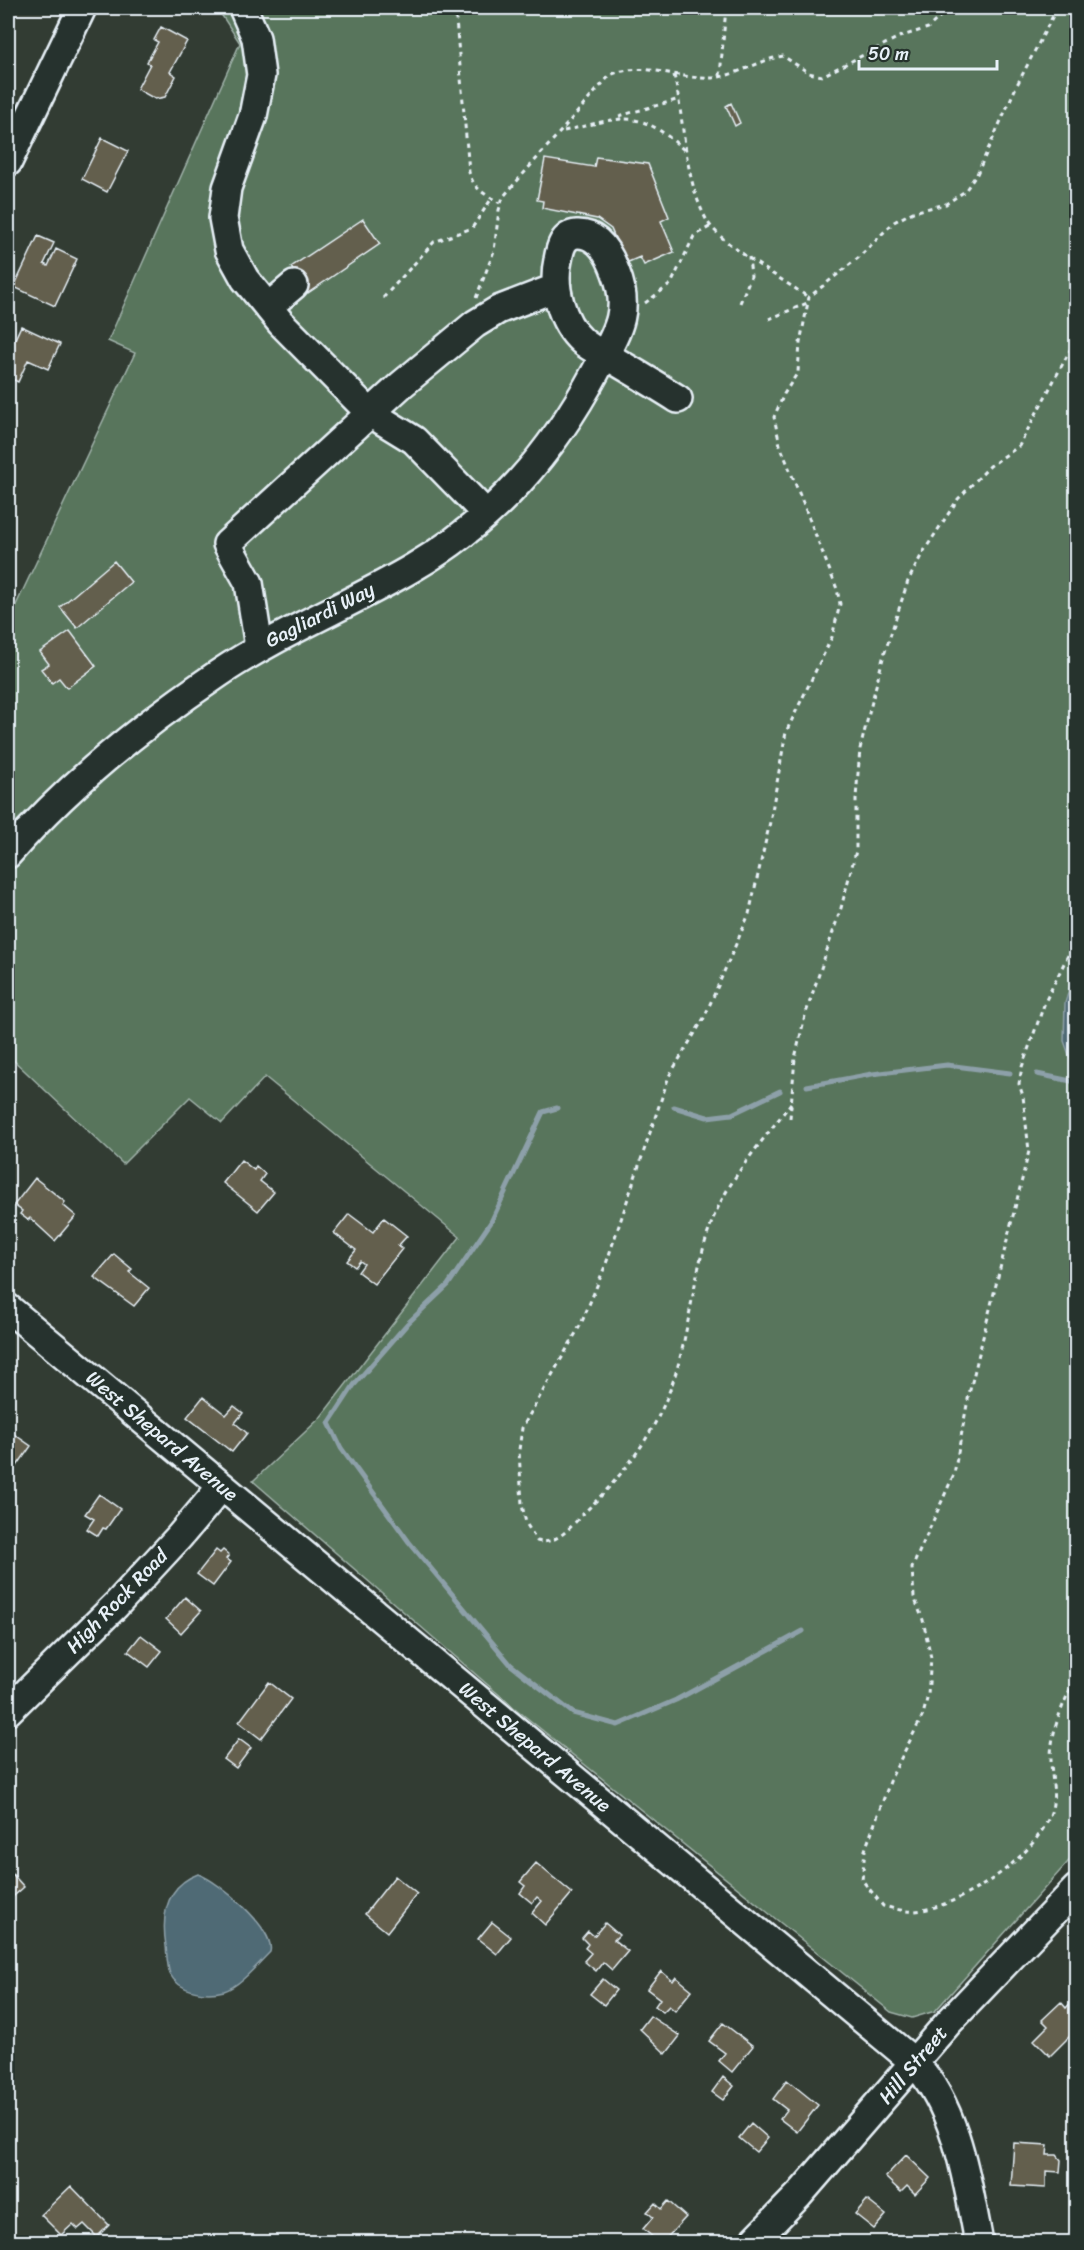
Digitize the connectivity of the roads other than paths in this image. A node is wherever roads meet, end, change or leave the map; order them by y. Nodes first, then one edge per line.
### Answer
1 (82, 8) edge
2 (243, 8) edge
3 (8, 162) edge
4 (294, 285) dead end
5 (555, 288) junction
6 (268, 307) junction
7 (605, 355) junction
8 (678, 399) dead end
9 (370, 413) junction
10 (486, 514) junction
11 (259, 647) junction
12 (8, 854) edge
13 (8, 1308) edge
14 (222, 1486) junction
15 (8, 1711) edge
16 (1077, 1889) edge
17 (914, 2062) junction
18 (753, 2242) edge
19 (979, 2242) edge

1 - 3 street
2 - 6 street
4 - 6 street
5 - 7 street
5 - 7 street, Gagliardi Way
5 - 9 street
6 - 9 street
7 - 8 street
7 - 10 street, Gagliardi Way
9 - 10 street
9 - 11 street
10 - 11 street, Gagliardi Way
11 - 12 street, Gagliardi Way
13 - 14 street, West Shepard Avenue
14 - 15 street, High Rock Road
14 - 17 street, West Shepard Avenue
16 - 17 street, Hill Street
17 - 18 street, Hill Street
17 - 19 street, West Shepard Avenue

